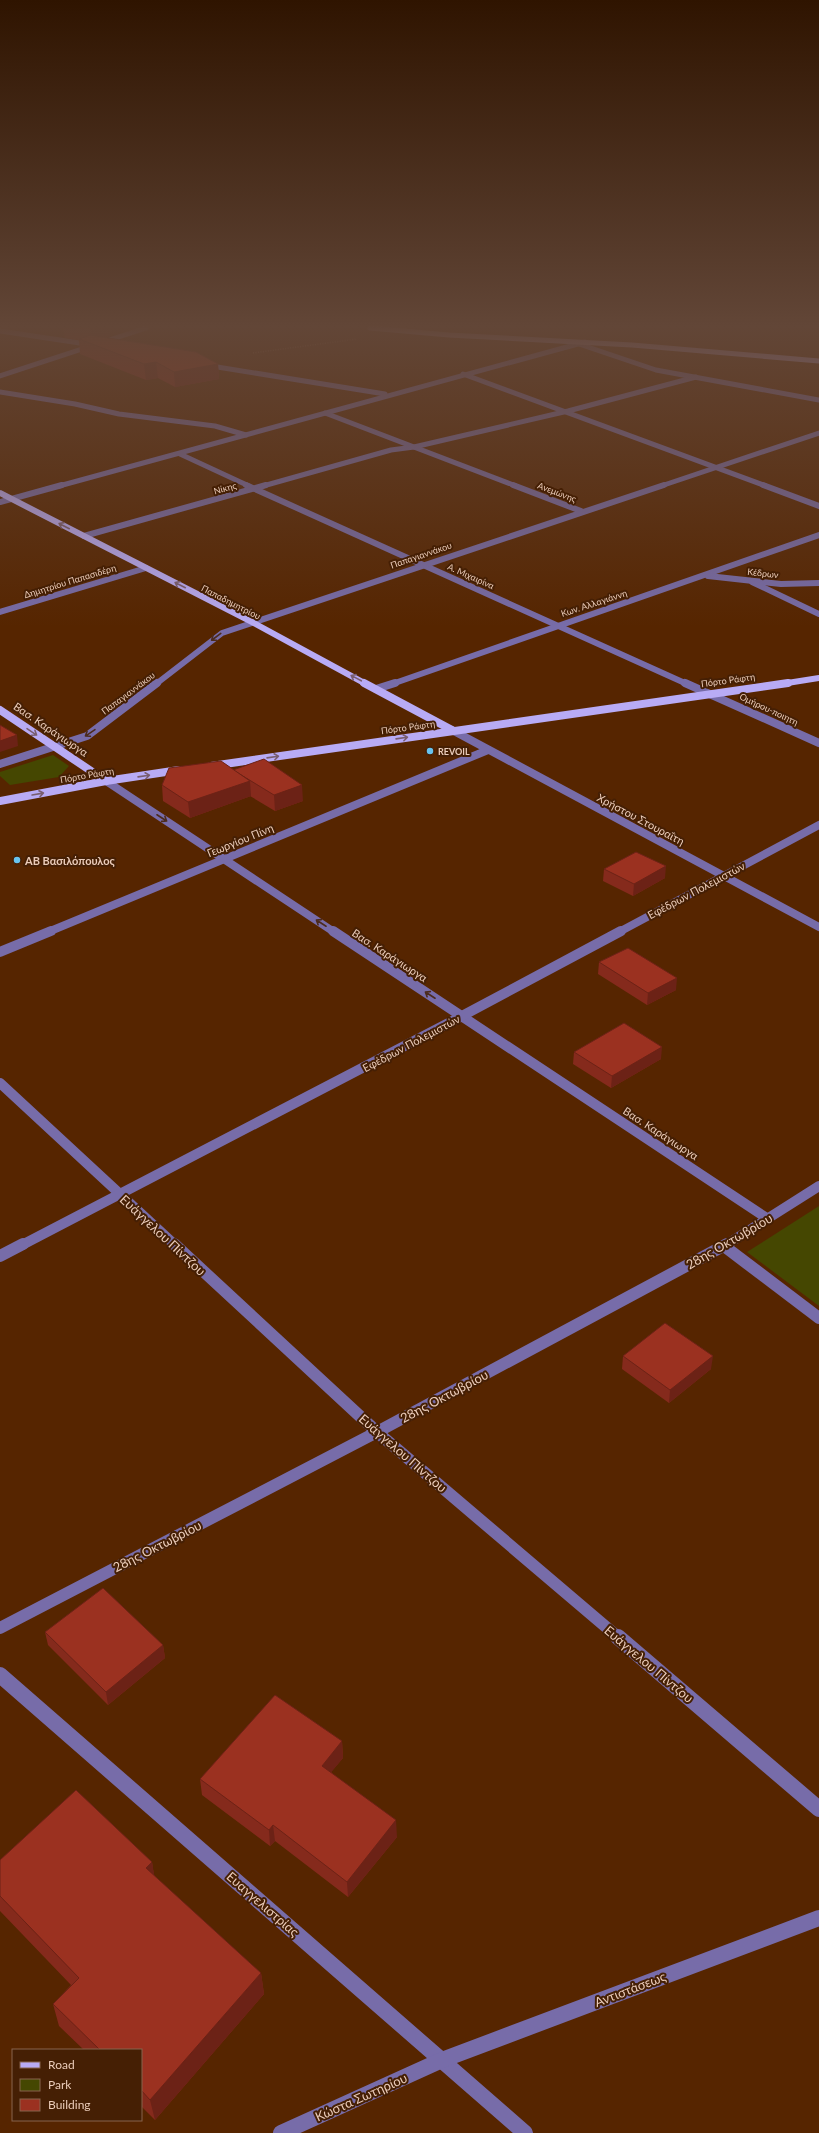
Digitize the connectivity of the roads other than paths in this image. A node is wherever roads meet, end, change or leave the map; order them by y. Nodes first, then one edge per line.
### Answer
1 (220, 428) edge
2 (273, 428) edge
3 (363, 428) edge
4 (497, 428) edge
5 (611, 428) edge
6 (819, 432) edge
7 (246, 435) junction
8 (414, 447) junction
9 (180, 454) junction
10 (716, 468) junction
11 (255, 489) junction
12 (0, 493) edge
13 (11, 499) junction
14 (0, 502) edge
15 (819, 506) edge
16 (581, 511) junction
17 (819, 535) edge
18 (84, 536) junction
19 (423, 564) junction
20 (146, 568) junction
21 (706, 576) junction
22 (749, 580) junction
23 (819, 583) edge
24 (0, 612) edge
25 (819, 614) edge
26 (252, 622) junction
27 (557, 624) junction
28 (819, 678) edge
29 (376, 688) junction
30 (710, 693) junction
31 (0, 710) edge
32 (452, 730) junction
33 (819, 743) edge
34 (55, 747) junction
35 (488, 750) junction
36 (0, 764) edge
37 (200, 767) edge
38 (184, 770) edge
39 (106, 781) junction
40 (0, 801) edge
41 (819, 825) edge
42 (224, 859) junction
43 (722, 875) junction
44 (819, 927) edge
45 (0, 952) edge
46 (462, 1016) junction
47 (0, 1083) edge
48 (819, 1186) edge
49 (119, 1195) junction
50 (768, 1219) junction
51 (724, 1246) junction
52 (0, 1256) edge
53 (819, 1318) edge
54 (377, 1432) junction
55 (0, 1628) edge
56 (0, 1675) edge
57 (819, 1809) edge
58 (819, 1918) edge
59 (442, 2060) junction
60 (281, 2133) edge
61 (525, 2133) edge

1 - 7 street
2 - 7 street
3 - 8 street, Ανεμώνης
4 - 8 street, Νίκης
5 - 10 street
6 - 10 street, Παπαγιαννάκου
7 - 9 street
8 - 11 street, Νίκης
8 - 16 street, Ανεμώνης
9 - 11 street, Α. Μιχαιρίνα
9 - 13 street
10 - 15 street
10 - 16 street, Παπαγιαννάκου
11 - 18 street, Νίκης
11 - 19 street, Α. Μιχαιρίνα
12 - 13 main road, Παπαδημητρίου
13 - 14 street
18 -> 13 main road, Παπαδημητρίου
16 - 19 street, Παπαγιαννάκου
17 - 21 street, Κων. Αλλαγιάννη
18 - 20 main road, Παπαδημητρίου
19 - 26 street, Παπαγιαννάκου
19 - 27 street, Α. Μιχαιρίνα
20 - 24 street, Δημητρίου Παπασιδέρη
26 -> 20 main road, Παπαδημητρίου
21 - 22 street, Κέδρων
21 - 27 street, Κων. Αλλαγιάννη
22 - 23 street, Κέδρων
22 - 25 street
29 -> 26 main road, Παπαδημητρίου
26 -> 34 street, Παπαγιαννάκου
27 - 29 street, Κων. Αλλαγιάννη
27 - 30 street, Α. Μιχαιρίνα
28 - 30 main road, Πόρτο Ράφτη
29 - 32 main road, Παπαδημητρίου
30 - 32 main road, Πόρτο Ράφτη
30 - 33 street, Ομήρου-ποιητη
31 -> 34 main road, Βασ. Καράγιωργα
32 - 35 street, Χρήστου Στουραΐτη
37 -> 32 main road, Πόρτο Ράφτη
34 - 36 street, Παπαγιαννάκου
34 - 39 main road, Βασ. Καράγιωργα
35 - 42 street, Γεωργίου Πίνη
35 - 43 street, Χρήστου Στουραΐτη
39 -> 38 main road, Πόρτο Ράφτη
40 -> 39 main road, Πόρτο Ράφτη
39 -> 42 street, Βασ. Καράγιωργα
41 - 43 street, Εφέδρων Πολεμιστών
42 - 45 street, Γεωργίου Πίνη
46 -> 42 street, Βασ. Καράγιωργα
43 - 44 street, Χρήστου Στουραΐτη
43 - 46 street, Εφέδρων Πολεμιστών
46 - 49 street, Εφέδρων Πολεμιστών
46 - 50 street, Βασ. Καράγιωργα
47 - 49 street, Ευάγγελου Πίντζου
48 - 50 street, 28ης Οκτωβρίου
49 - 52 street, Εφέδρων Πολεμιστών
49 - 54 street, Ευάγγελου Πίντζου
50 - 51 street, 28ης Οκτωβρίου
51 - 53 street
51 - 54 street, 28ης Οκτωβρίου
54 - 55 street, 28ης Οκτωβρίου
54 - 57 street, Ευάγγελου Πίντζου
56 - 59 street, Ευαγγελιστρίας
58 - 59 street, Αντιστάσεως
59 - 60 street, Κώστα Σωτηρίου
59 - 61 street, Ευαγγελιστρίας

